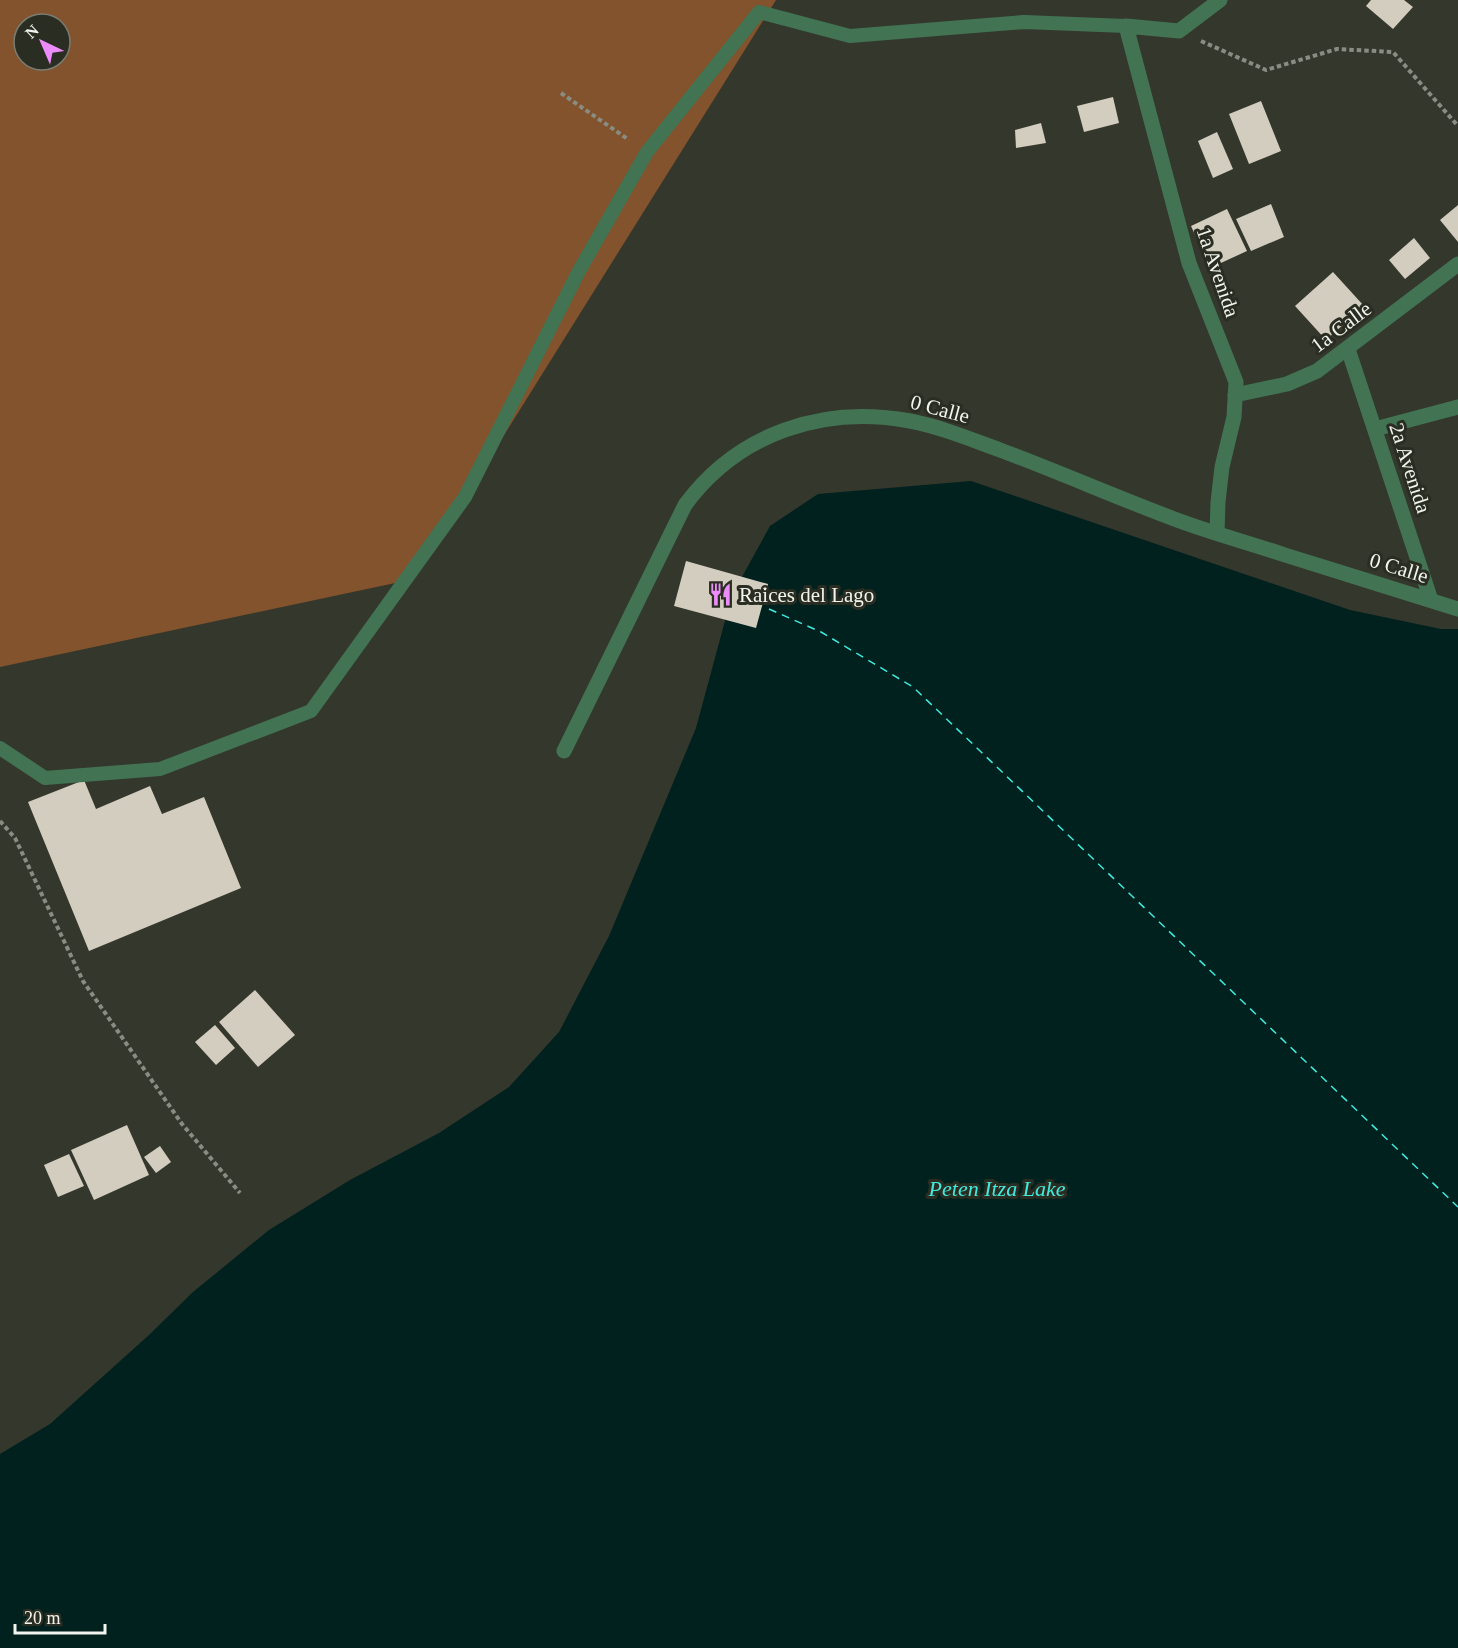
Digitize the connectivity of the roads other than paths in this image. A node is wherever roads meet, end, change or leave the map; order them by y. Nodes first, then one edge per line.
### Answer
1 (767, 0) edge
2 (1220, 0) edge
3 (759, 12) junction
4 (1126, 26) junction
5 (1458, 264) edge
6 (1348, 349) junction
7 (1235, 395) junction
8 (1458, 407) edge
9 (1375, 429) junction
10 (1217, 533) junction
11 (1431, 600) junction
12 (1458, 609) edge
13 (0, 748) edge
14 (564, 750) dead end

1 - 3 lane
2 - 4 street
3 - 4 lane
3 - 13 lane
4 - 7 street, 1a Avenida
5 - 6 street, 1a Calle
6 - 7 street, 1a Calle
6 - 9 street, 2a Avenida
7 - 10 street, 1a Avenida
8 - 9 street
9 - 11 street, 2a Avenida
10 - 11 street, 0 Calle
10 - 14 street, 0 Calle
11 - 12 street, 0 Calle

